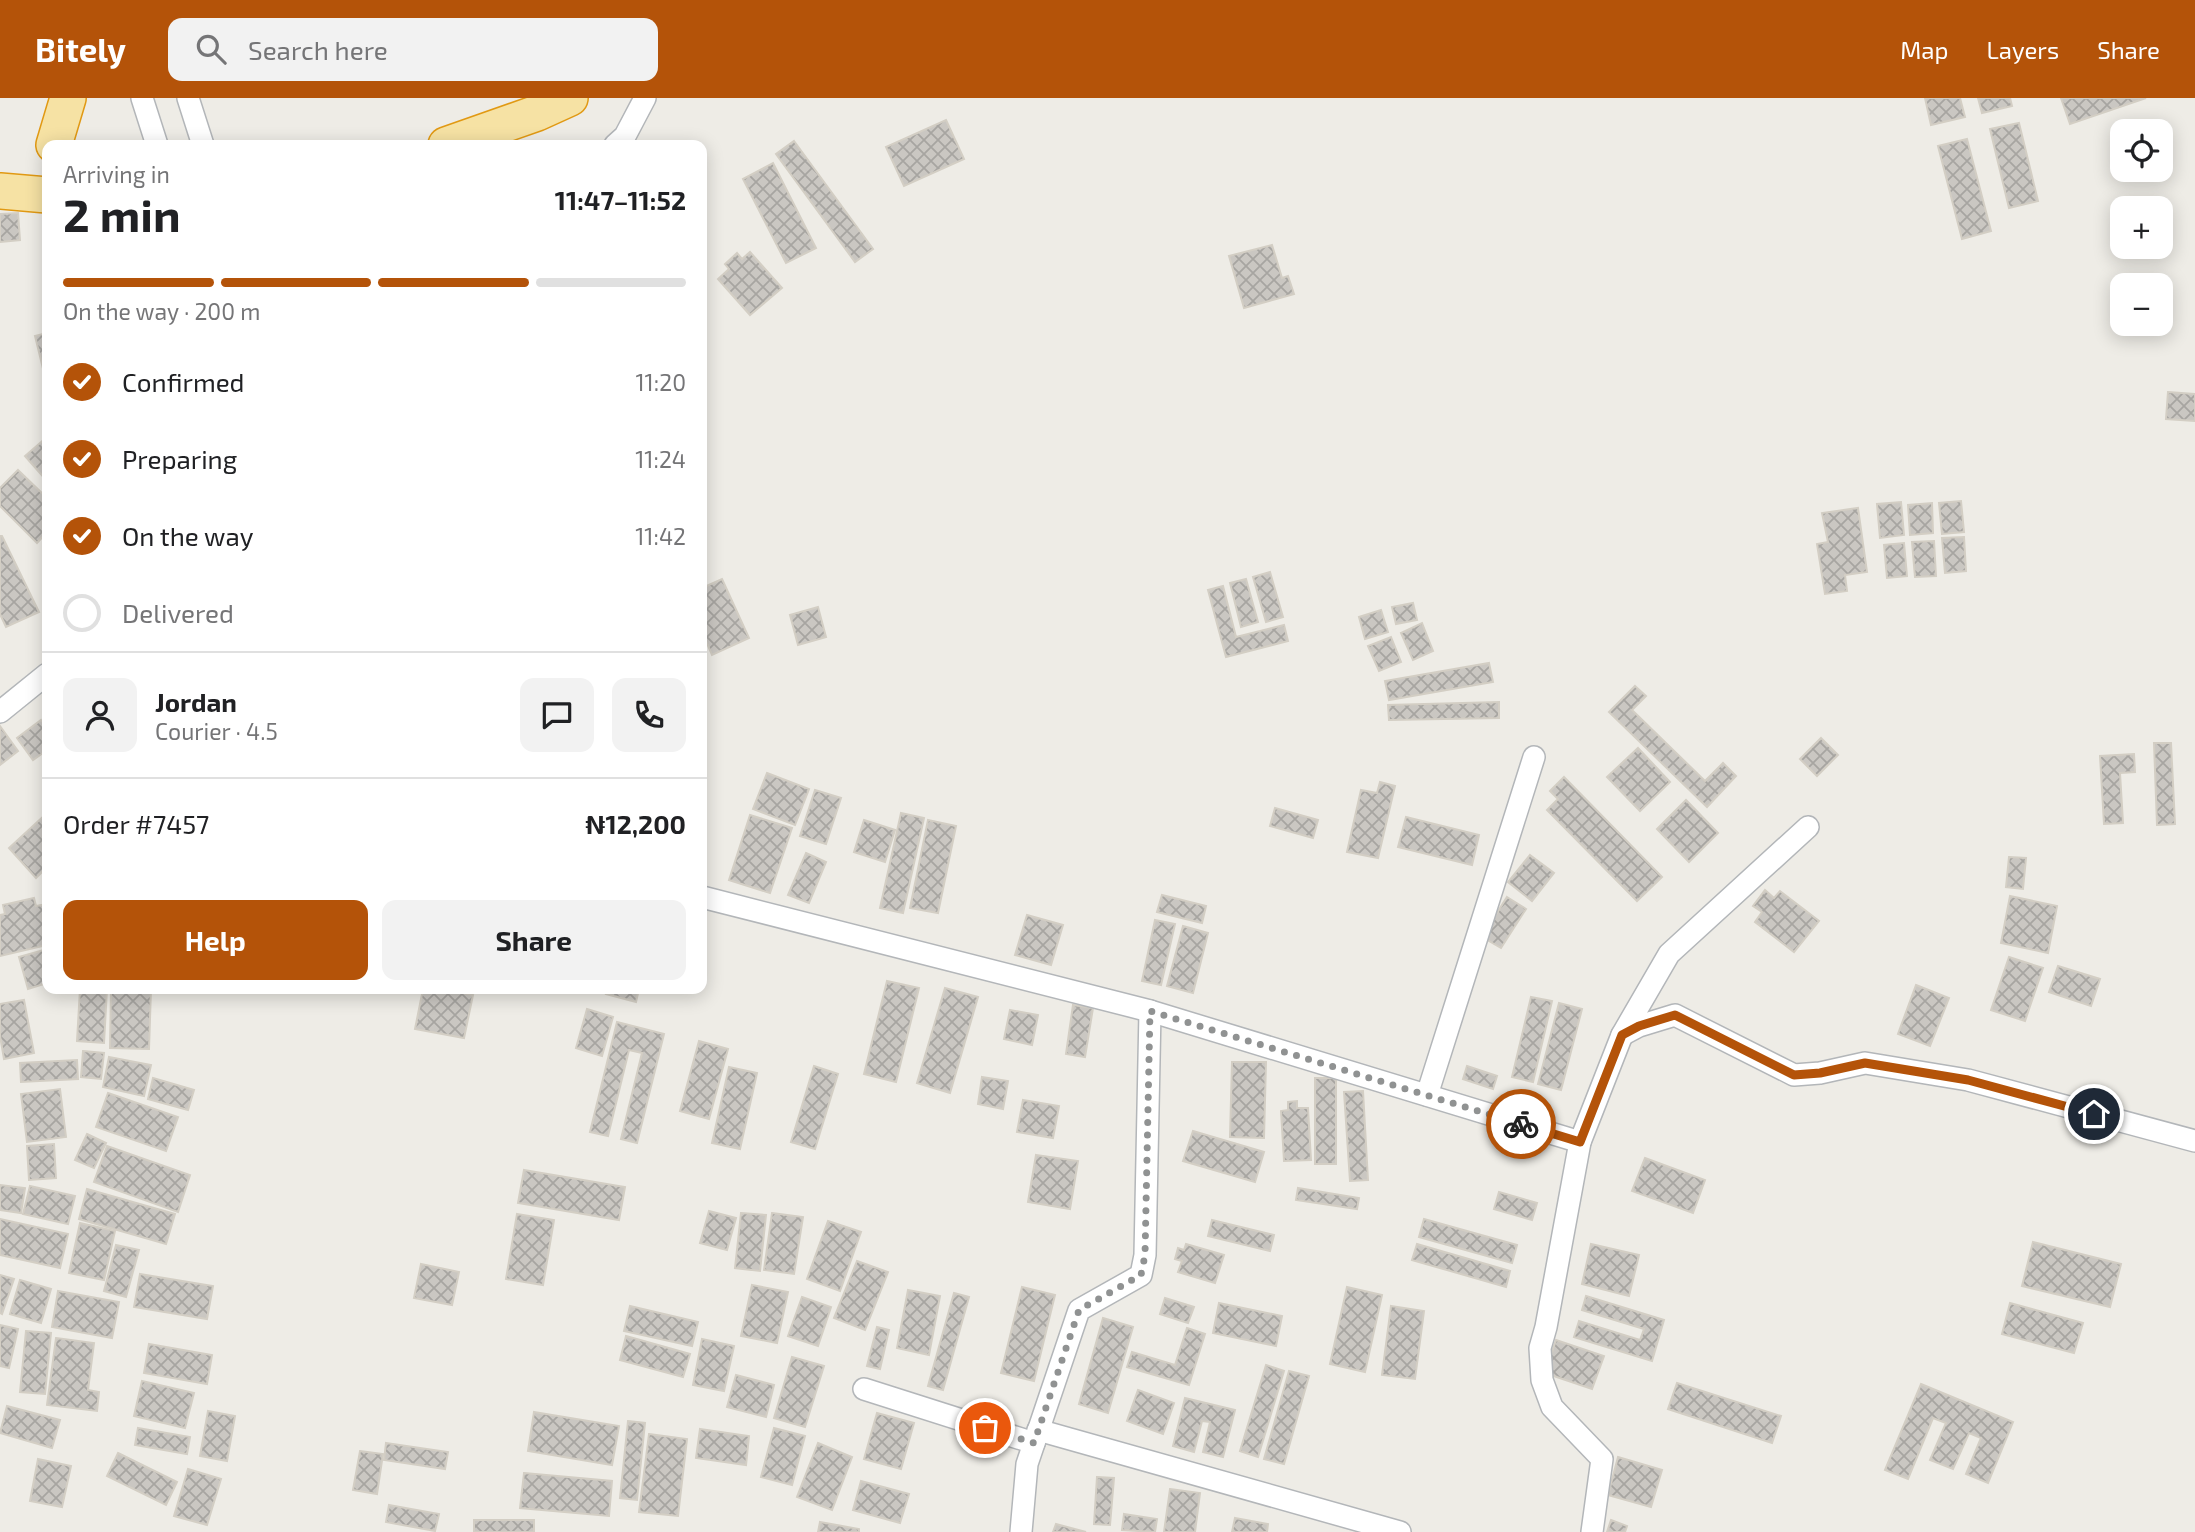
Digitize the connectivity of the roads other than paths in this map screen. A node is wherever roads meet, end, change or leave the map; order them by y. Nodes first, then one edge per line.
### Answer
1 (68, 98) edge
2 (142, 98) edge
3 (188, 98) edge
4 (570, 98) edge
5 (645, 98) edge
6 (55, 140) edge
7 (155, 140) edge
8 (201, 140) edge
9 (460, 140) edge
10 (621, 140) edge
11 (42, 186) edge
12 (0, 191) edge
13 (42, 678) edge
14 (0, 712) edge
15 (1535, 757) dead end
16 (1808, 827) dead end
17 (707, 898) edge
18 (1150, 1011) junction
19 (1622, 1035) junction
20 (1427, 1096) junction
21 (2195, 1141) edge
22 (1580, 1142) junction
23 (864, 1389) dead end
24 (1036, 1437) junction
25 (1021, 1532) edge
26 (1400, 1532) edge
27 (1592, 1532) edge

1 - 6 highway
2 - 7 street
3 - 8 street
4 - 9 highway
5 - 10 street
11 - 12 highway
13 - 14 street
15 - 20 street
16 - 19 street
17 - 18 street
18 - 20 street
18 - 24 street
19 - 21 street
19 - 22 street
20 - 22 street
22 - 27 street
23 - 24 street
24 - 25 street
24 - 26 street

